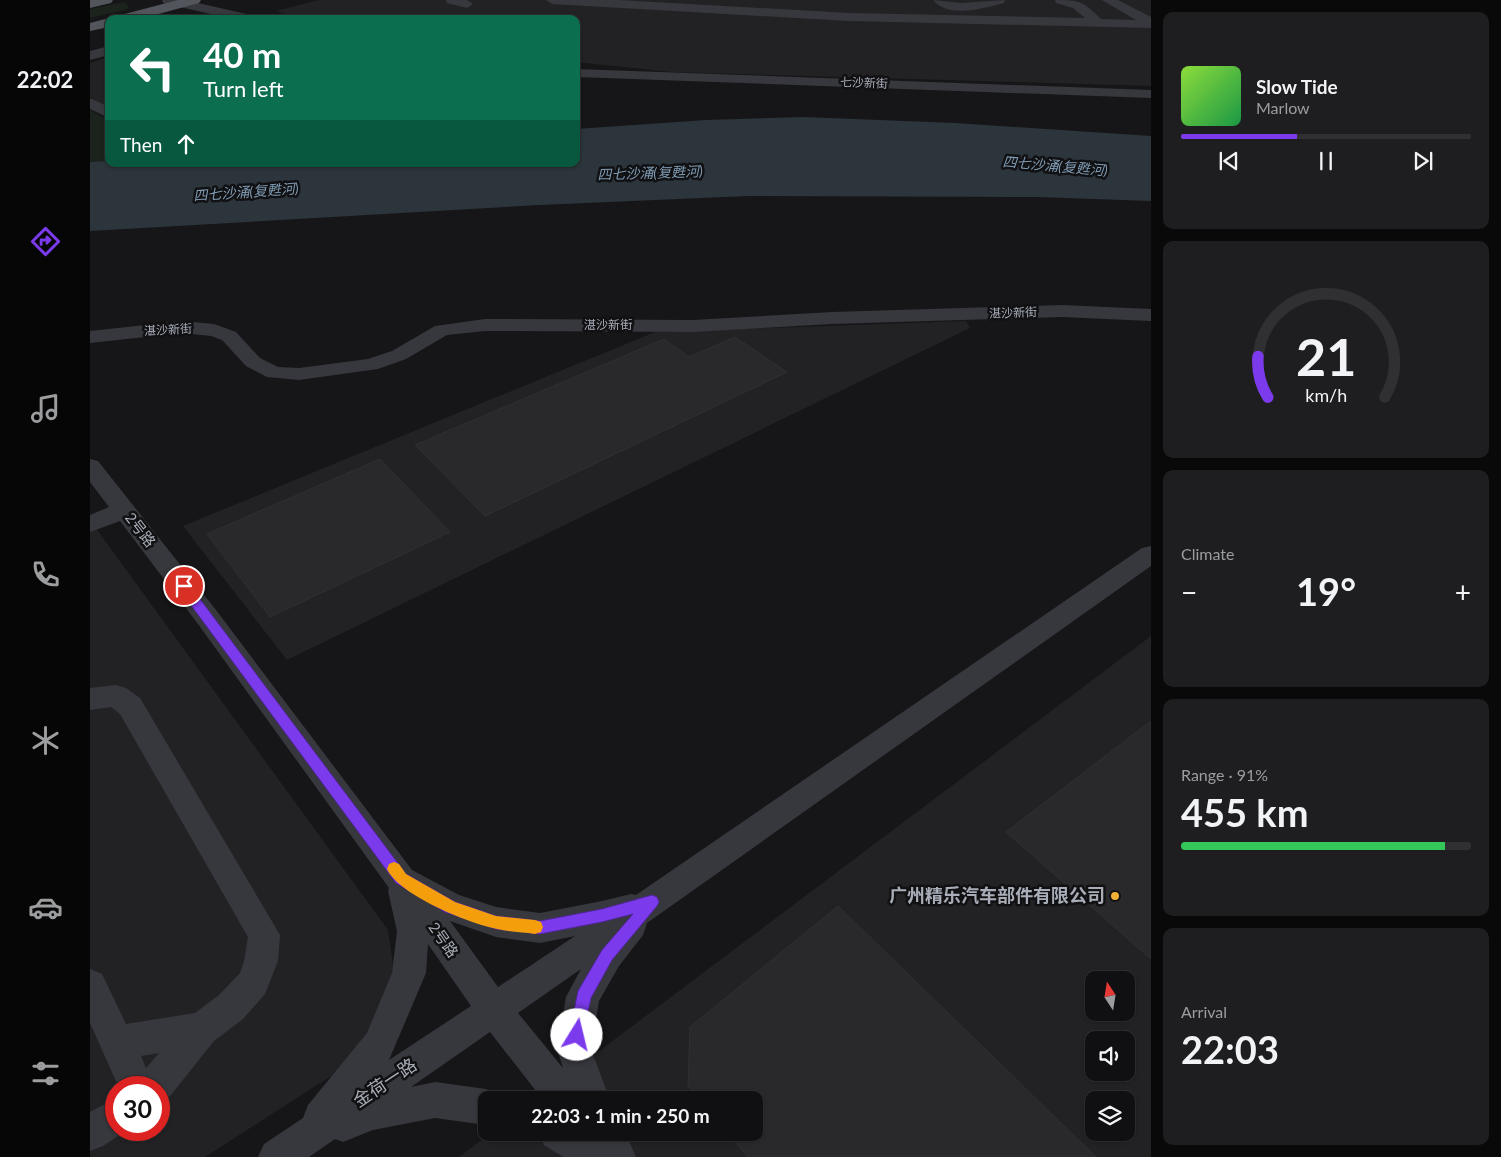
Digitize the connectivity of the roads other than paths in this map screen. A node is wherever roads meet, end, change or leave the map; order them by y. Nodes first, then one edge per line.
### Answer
1 (106, 0) edge
2 (223, 0) edge
3 (452, 0) edge
4 (559, 0) edge
5 (939, 0) edge
6 (999, 0) edge
7 (1061, 0) edge
8 (1108, 0) edge
9 (188, 1) edge
10 (166, 2) edge
11 (614, 2) edge
12 (90, 4) edge
13 (466, 4) dead end
14 (132, 15) edge
15 (221, 15) edge
16 (223, 15) edge
17 (224, 15) edge
18 (105, 23) edge
19 (1098, 23) junction
20 (1151, 23) edge
21 (90, 27) edge
22 (105, 51) edge
23 (90, 56) edge
24 (580, 73) edge
25 (580, 78) edge
26 (1151, 94) edge
27 (1151, 99) edge
28 (90, 102) edge
29 (105, 111) edge
30 (1151, 315) edge
31 (90, 337) edge
32 (90, 466) edge
33 (124, 510) junction
34 (90, 524) edge
35 (1151, 554) edge
36 (90, 699) edge
37 (401, 879) junction
38 (652, 902) junction
39 (90, 985) edge
40 (493, 1009) junction
41 (202, 1030) junction
42 (116, 1043) junction
43 (131, 1076) edge
44 (163, 1076) edge
45 (559, 1091) edge
46 (589, 1091) edge
47 (478, 1106) edge
48 (105, 1123) edge
49 (90, 1133) edge
50 (306, 1138) junction
51 (571, 1141) edge
52 (599, 1141) edge
53 (610, 1141) edge
54 (277, 1157) edge
55 (597, 1157) edge
56 (611, 1157) edge
57 (617, 1157) edge

1 - 12 main road
2 - 17 street
3 - 13 street
4 - 11 street
5 - 6 street
7 - 19 street
8 - 20 street
9 - 10 main road
9 - 16 street
10 - 14 main road
10 - 15 street
11 - 19 street
18 - 21 main road
19 - 20 street
22 - 23 street
24 - 26 street, 七沙新街
25 - 27 street, 七沙新街
28 - 29 street
30 - 31 street, 湛沙新街
32 - 33 street, 2号路
33 - 34 street
33 - 37 street, 2号路
35 - 38 street
36 - 41 street
37 - 38 street
37 - 40 street, 2号路
37 - 50 street
38 - 40 street, 金荷一路
38 - 46 street
39 - 42 street
40 - 45 street, 2号路
40 - 50 street, 金荷一路
41 - 42 street
41 - 44 street
42 - 43 street
47 - 50 street
48 - 49 street
50 - 54 street, 金荷一路
51 - 55 street
52 - 56 street
53 - 57 street

